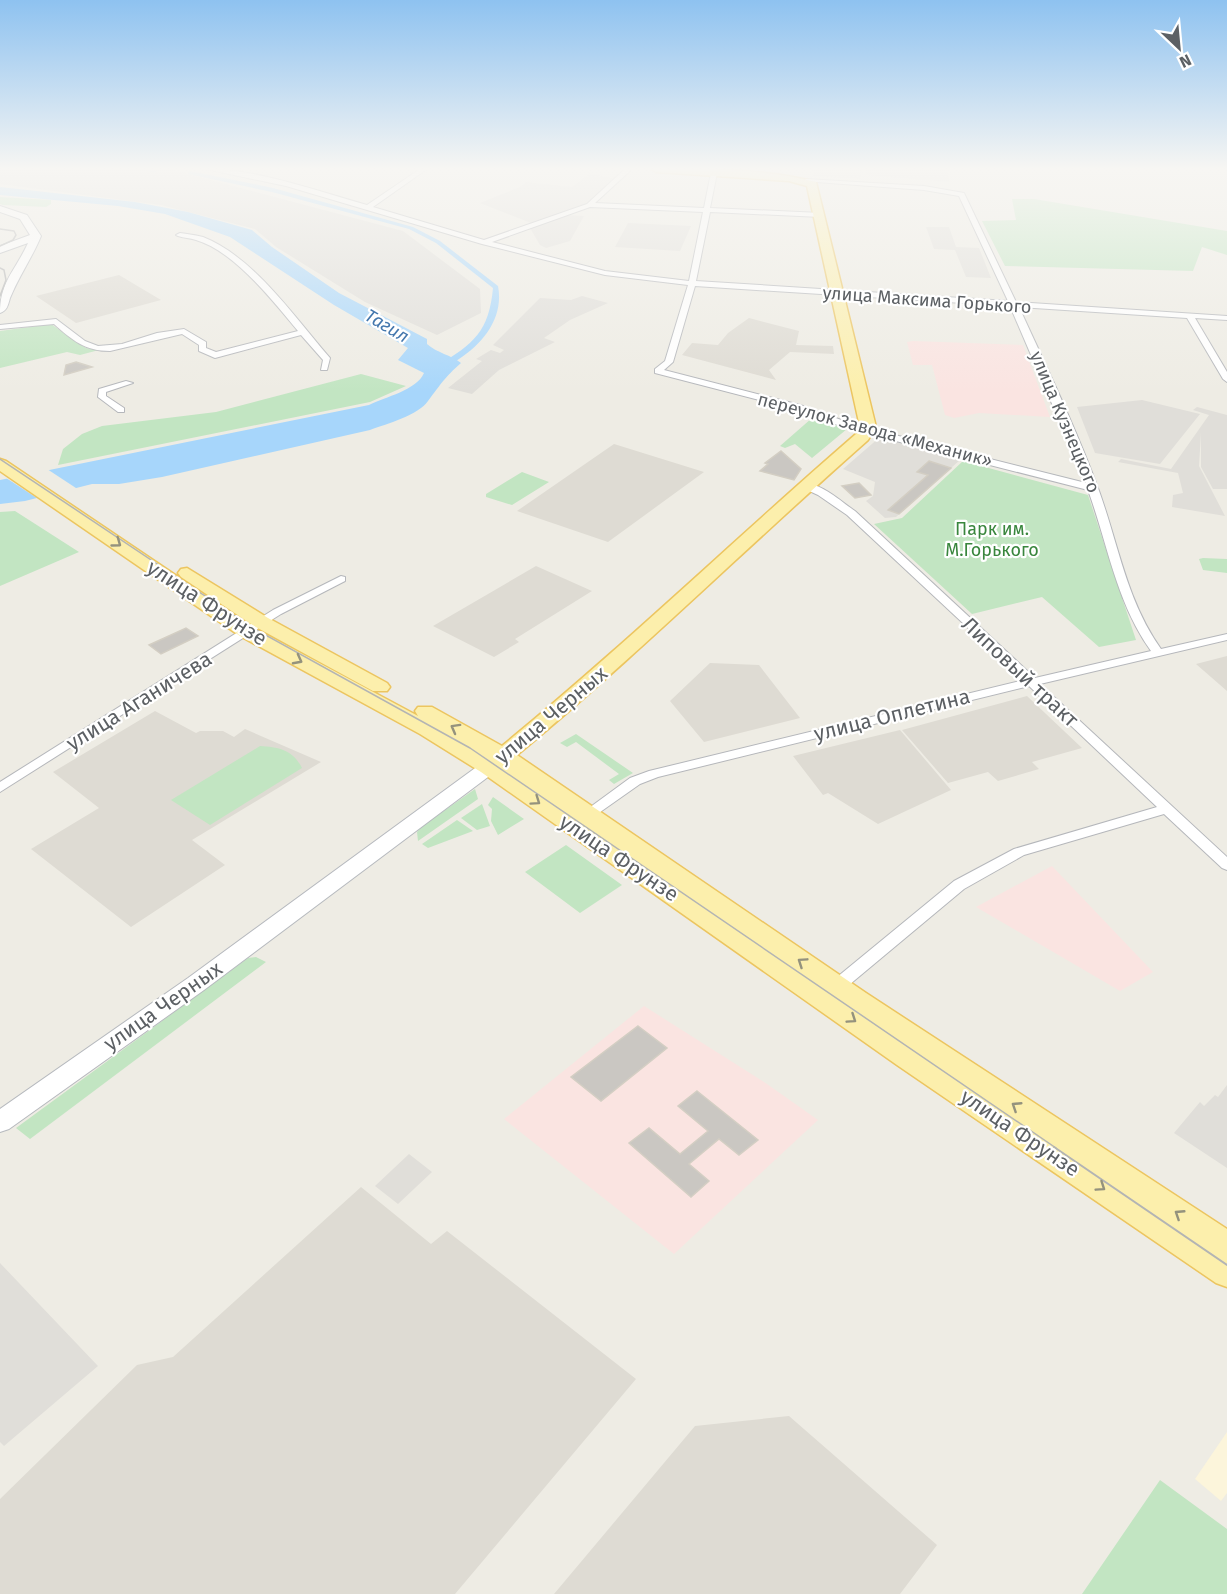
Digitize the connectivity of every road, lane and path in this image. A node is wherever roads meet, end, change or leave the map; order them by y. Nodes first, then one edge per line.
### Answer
1 (17, 243) edge
2 (33, 243) edge
3 (209, 243) edge
4 (490, 243) edge
5 (700, 243) edge
6 (827, 243) edge
7 (986, 243) edge
8 (0, 250) edge
9 (19, 269) junction
10 (2, 273) dead end
11 (692, 284) junction
12 (838, 293) junction
13 (1016, 306) junction
14 (0, 310) edge
15 (1190, 316) junction
16 (1227, 318) edge
17 (0, 327) edge
18 (302, 332) junction
19 (324, 368) dead end
20 (1227, 379) edge
21 (129, 383) dead end
22 (121, 410) dead end
23 (866, 430) junction
24 (5, 457) edge
25 (807, 486) junction
26 (1093, 488) junction
27 (341, 579) dead end
28 (254, 627) junction
29 (1227, 637) edge
30 (1158, 653) junction
31 (1030, 681) junction
32 (497, 762) junction
33 (0, 788) edge
34 (1166, 809) junction
35 (579, 820) junction
36 (1227, 865) edge
37 (830, 992) junction
38 (0, 1122) edge
39 (1227, 1246) edge
40 (1227, 1273) edge

1 - 8 main road
2 - 9 main road
3 - 18 street
4 - 11 street, улица Максима Горького
5 - 11 street
6 - 12 main road
7 - 13 street, улица Кузнецкого
9 - 10 main road
9 - 14 main road
11 - 12 street, улица Максима Горького
11 - 23 street, переулок Завода «Механик»
12 - 13 street, улица Максима Горького
12 - 23 main road
13 - 15 street, улица Максима Горького
13 - 26 street, улица Кузнецкого
15 - 16 street, улица Максима Горького
15 - 20 street
17 - 18 street
18 - 19 street
21 - 22 street
23 - 25 main road, улица Черных
23 - 26 street, переулок Завода «Механик»
24 - 28 main road, улица Фрунзе
25 - 31 street, Липовый тракт
25 - 32 main road, улица Черных
26 - 30 street, улица Кузнецкого
27 - 28 street, улица Аганичева
28 - 32 main road, улица Фрунзе
28 - 33 street, улица Аганичева
29 - 30 street, улица Оплетина
30 - 31 street, улица Оплетина
31 - 34 street, Липовый тракт
31 - 35 street, улица Оплетина
32 - 35 main road, улица Фрунзе
32 - 38 main road, улица Черных
34 - 36 street, Липовый тракт
34 - 37 street
35 - 37 main road, улица Фрунзе
39 -> 37 main road, улица Фрунзе
37 -> 40 main road, улица Фрунзе

